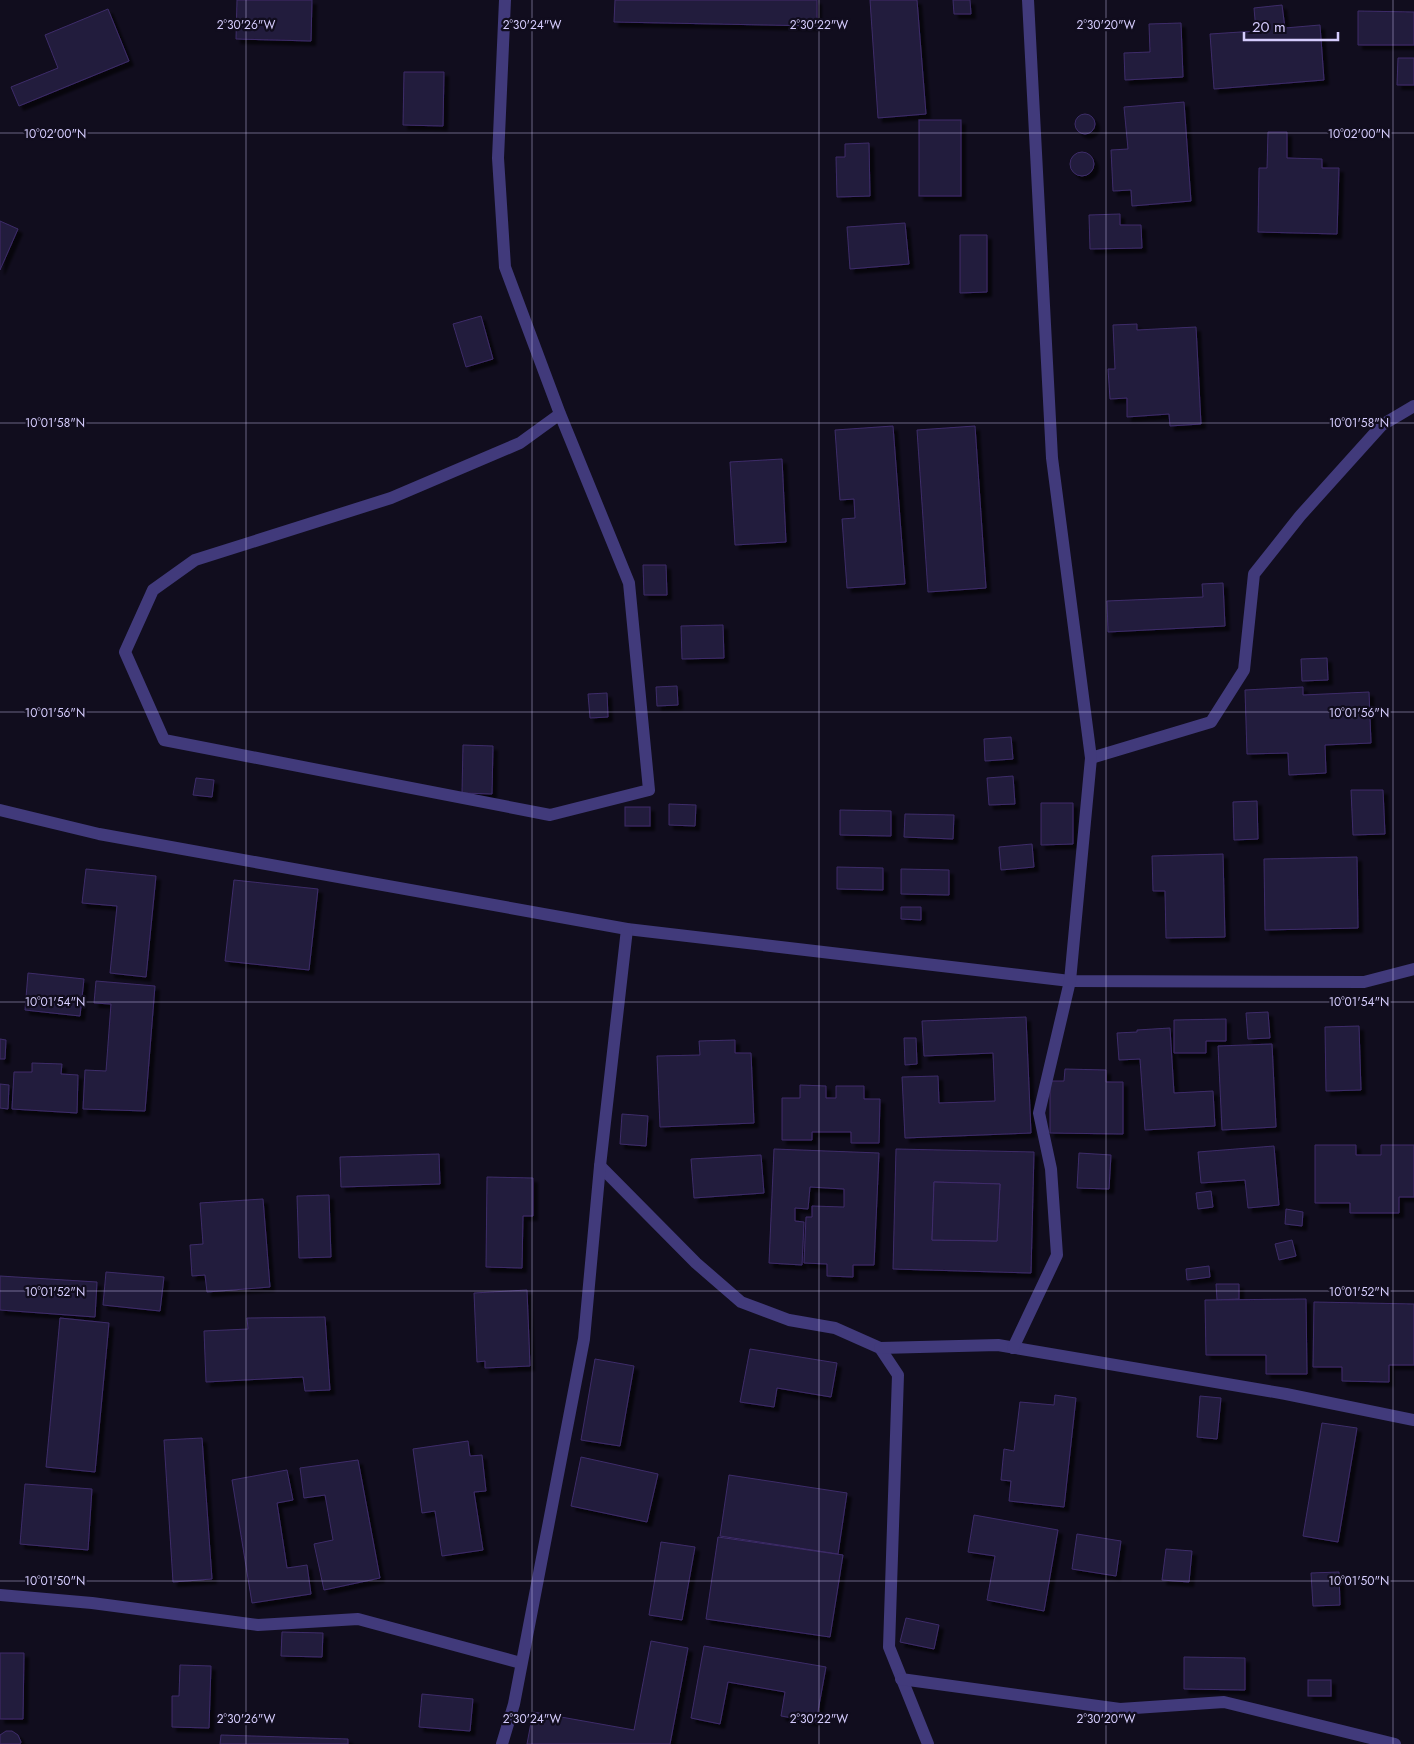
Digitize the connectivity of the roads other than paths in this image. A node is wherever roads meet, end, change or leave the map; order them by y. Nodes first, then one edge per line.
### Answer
1 (505, 0) edge
2 (1028, 0) edge
3 (1414, 406) edge
4 (560, 414) junction
5 (1091, 758) junction
6 (0, 810) edge
7 (627, 929) junction
8 (1414, 969) edge
9 (1070, 981) junction
10 (600, 1166) junction
11 (880, 1348) junction
12 (1013, 1348) junction
13 (1414, 1420) edge
14 (0, 1595) edge
15 (521, 1663) junction
16 (901, 1679) junction
17 (502, 1744) edge
18 (928, 1744) edge
19 (1395, 1744) edge

1 - 4 street
2 - 5 street
3 - 5 street
4 - 4 street
5 - 9 street
6 - 7 street
7 - 9 street
7 - 10 street
8 - 9 street
9 - 12 street
10 - 11 street
10 - 15 street
11 - 12 street
11 - 16 street
12 - 13 street
14 - 15 street
15 - 17 street
16 - 18 street
16 - 19 street

